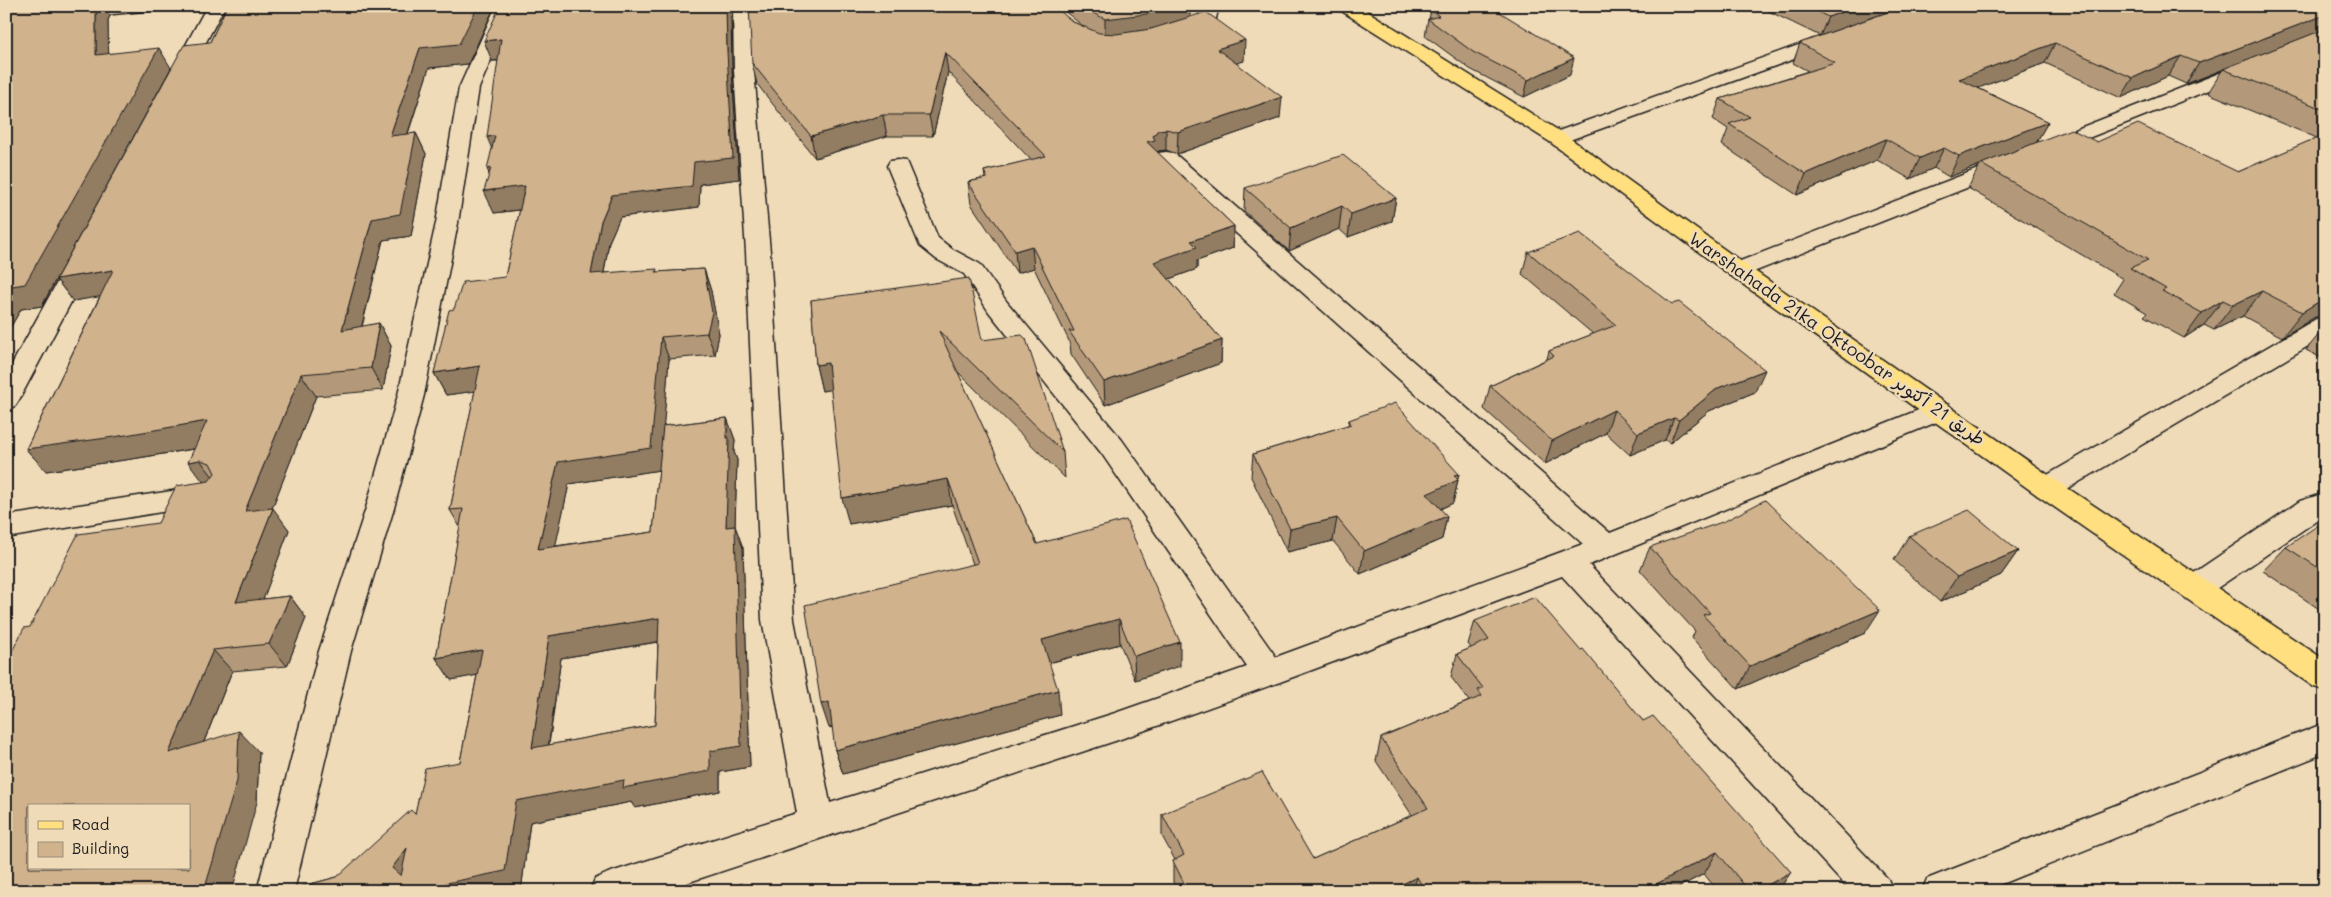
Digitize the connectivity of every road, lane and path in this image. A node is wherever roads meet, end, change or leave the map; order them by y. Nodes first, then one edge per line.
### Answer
1 (143, 6) edge
2 (216, 6) edge
3 (505, 6) edge
4 (742, 6) edge
5 (1205, 6) edge
6 (1346, 6) edge
7 (6, 20) edge
8 (1846, 34) edge
9 (1167, 36) edge
10 (2270, 59) edge
11 (170, 94) edge
12 (1557, 138) junction
13 (1166, 158) edge
14 (898, 166) dead end
15 (91, 242) edge
16 (1738, 270) junction
17 (2325, 325) edge
18 (6, 400) edge
19 (1940, 411) junction
20 (2047, 488) junction
21 (216, 494) edge
22 (2325, 502) edge
23 (6, 527) edge
24 (1606, 547) junction
25 (1568, 561) junction
26 (2196, 587) junction
27 (1269, 673) junction
28 (2325, 677) edge
29 (2325, 738) edge
30 (817, 824) junction
31 (275, 891) edge
32 (608, 891) edge
33 (1875, 891) edge
34 (1940, 891) edge

1 - 7 street
2 - 11 street
3 - 31 street
4 - 30 street
5 - 9 street
6 - 12 main road, Warshahada 21ka Oktoobar طريق 21 أكتوبر
8 - 12 street
10 - 16 street
12 - 16 main road, Warshahada 21ka Oktoobar طريق 21 أكتوبر
13 - 24 street
14 - 27 street
15 - 18 street
16 - 19 main road, Warshahada 21ka Oktoobar طريق 21 أكتوبر
17 - 20 street
19 - 20 main road, Warshahada 21ka Oktoobar طريق 21 أكتوبر
19 - 24 street
20 - 26 main road, Warshahada 21ka Oktoobar طريق 21 أكتوبر
21 - 23 street
22 - 26 street
24 - 25 street
25 - 27 street
25 - 33 street
26 - 28 main road, Warshahada 21ka Oktoobar طريق 21 أكتوبر
27 - 30 street
29 - 34 street
30 - 32 street

